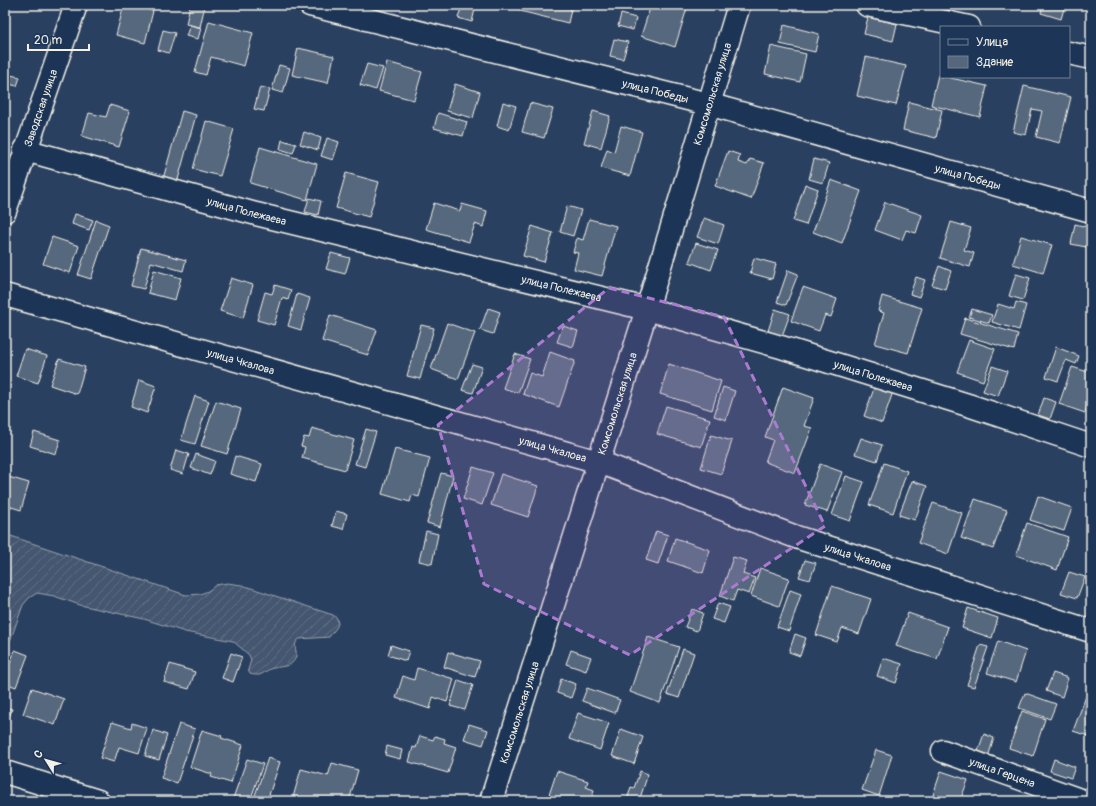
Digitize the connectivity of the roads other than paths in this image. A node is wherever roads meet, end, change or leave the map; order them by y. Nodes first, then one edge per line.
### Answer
1 (76, 5) edge
2 (310, 5) edge
3 (739, 5) edge
4 (867, 5) edge
5 (965, 26) edge
6 (1070, 53) edge
7 (1091, 58) edge
8 (708, 104) junction
9 (25, 150) junction
10 (5, 211) edge
11 (1091, 211) edge
12 (5, 295) edge
13 (647, 309) junction
14 (1091, 446) edge
15 (599, 462) junction
16 (1091, 631) edge
17 (943, 751) dead end
18 (5, 772) edge
19 (98, 801) edge
20 (491, 801) edge
21 (1083, 801) edge

1 - 9 street, Заводская улица
2 - 8 street, улица Победы
3 - 8 street, Комсомольская улица
4 - 5 street
6 - 7 street
8 - 11 street, улица Победы
8 - 13 street, Комсомольская улица
9 - 10 street, Заводская улица
9 - 13 street, улица Полежаева
12 - 15 street, улица Чкалова
13 - 14 street, улица Полежаева
13 - 15 street, Комсомольская улица
15 - 16 street, улица Чкалова
15 - 20 street, Комсомольская улица
17 - 21 street, улица Герцена
18 - 19 street

